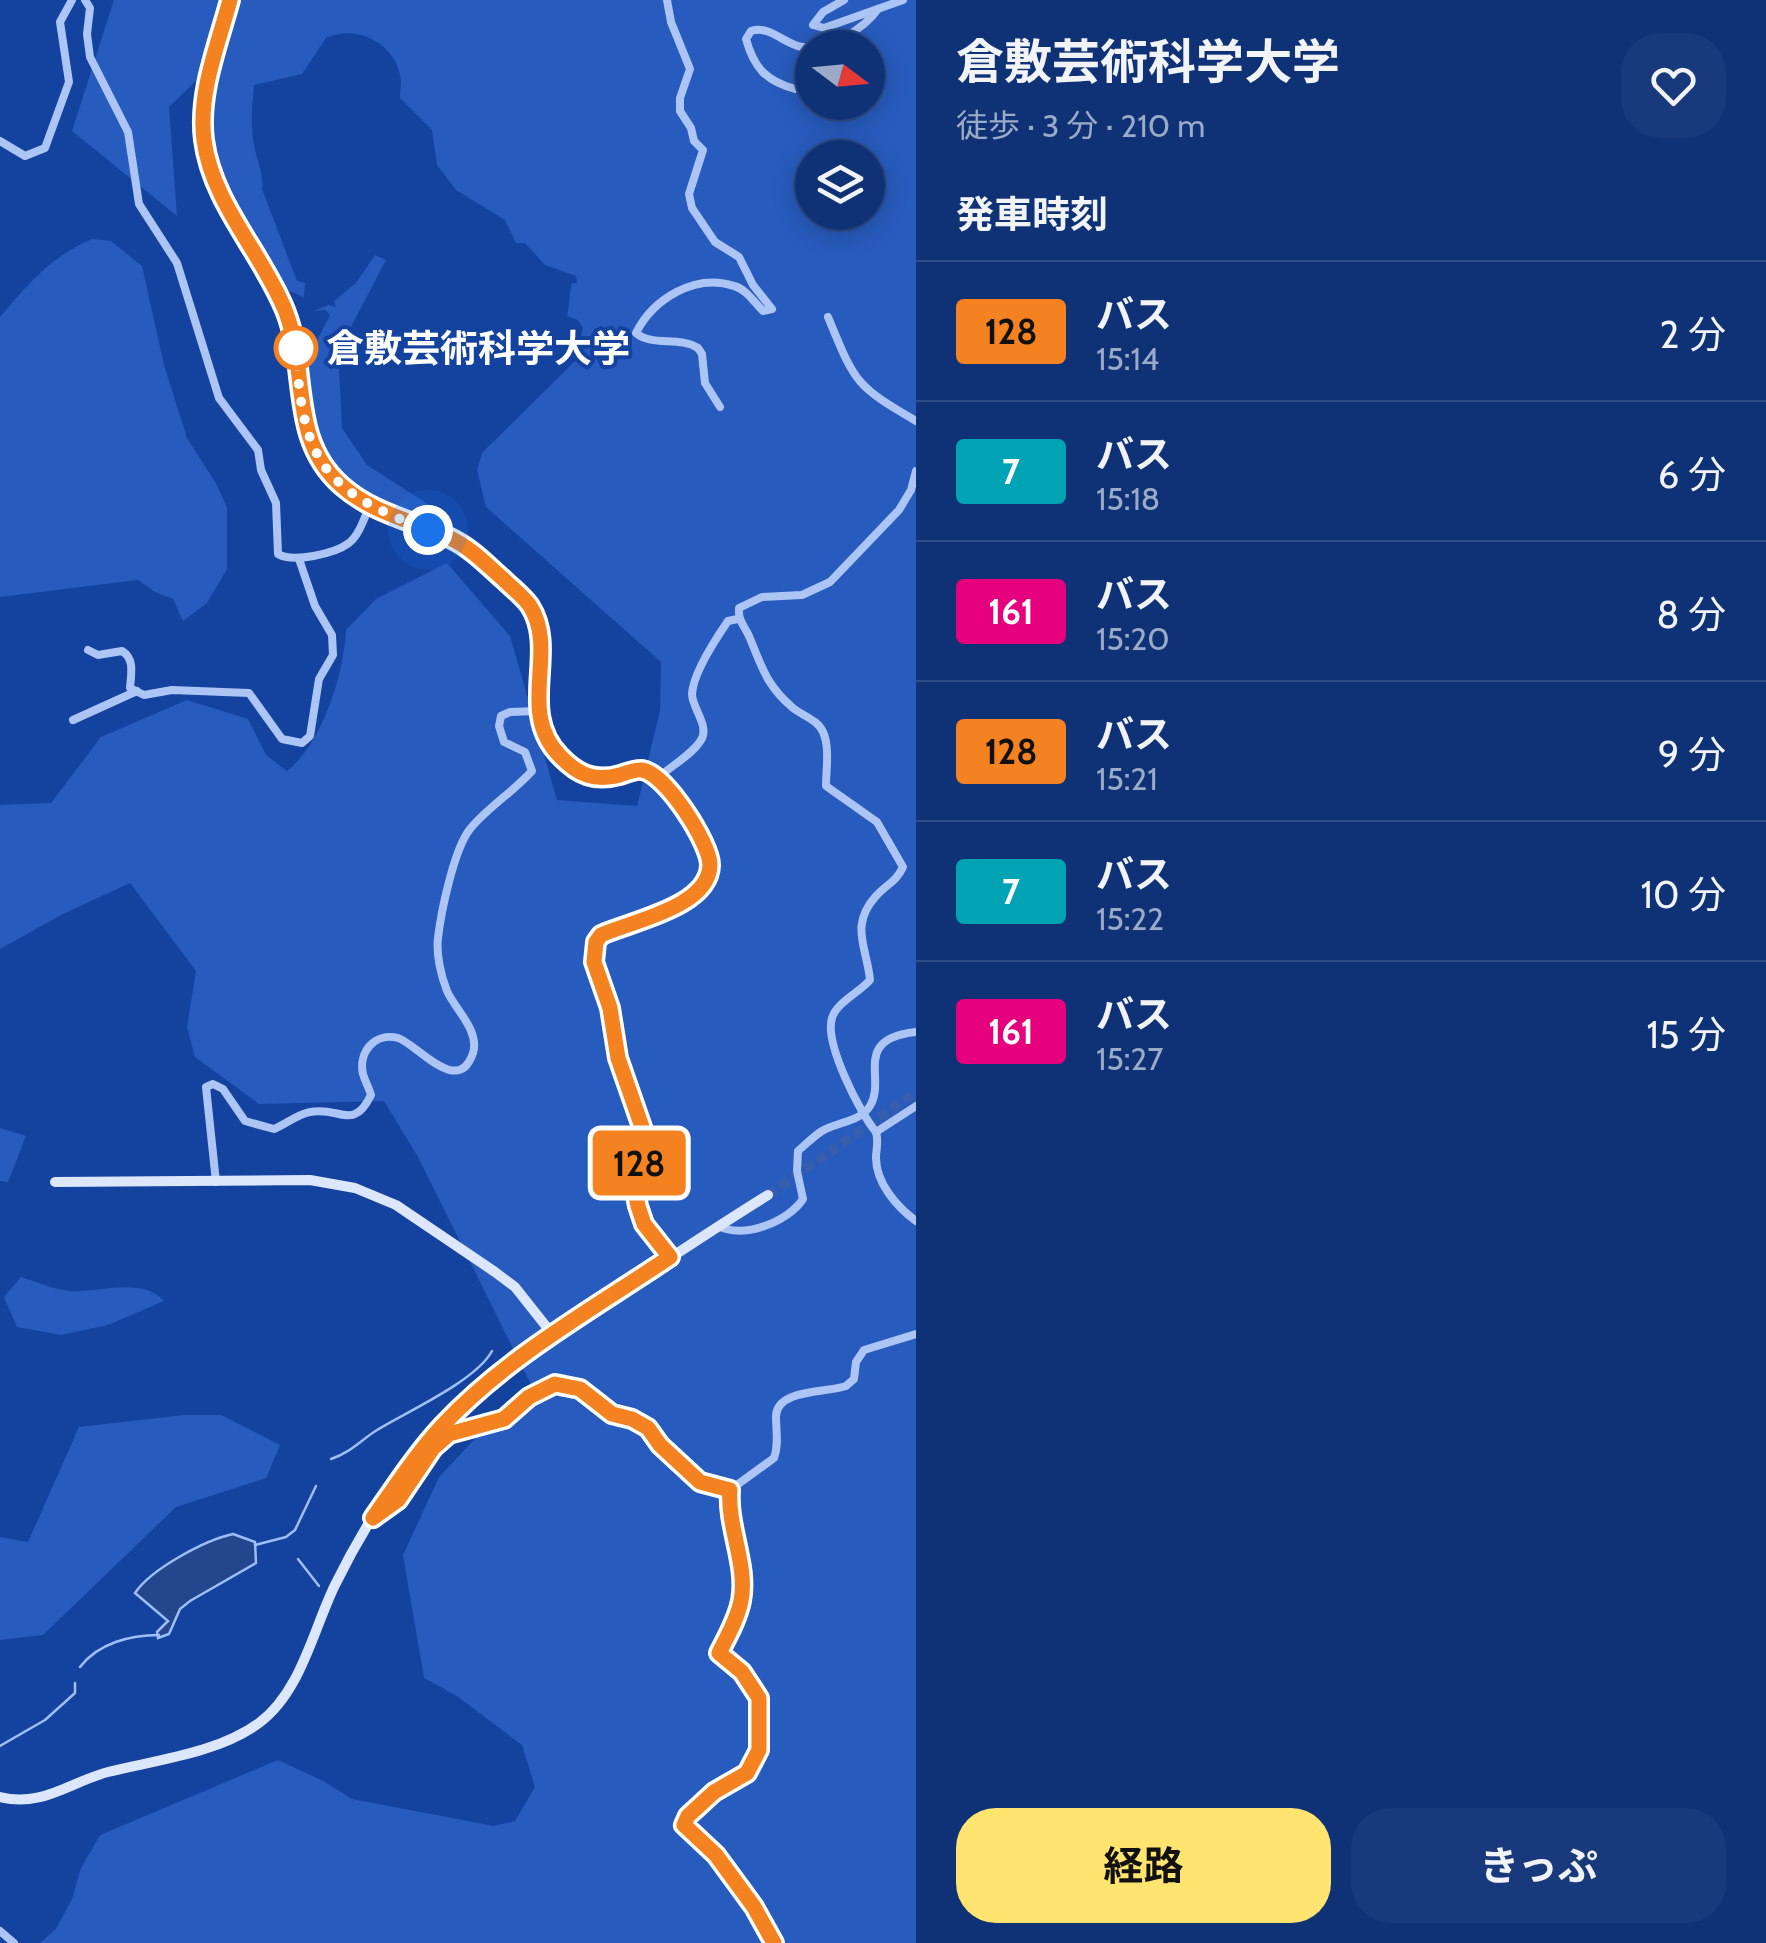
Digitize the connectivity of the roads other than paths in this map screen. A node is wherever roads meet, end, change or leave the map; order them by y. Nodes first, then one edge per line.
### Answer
1 (72, 0) edge
2 (85, 0) edge
3 (230, 0) edge
4 (667, 0) edge
5 (844, 0) edge
6 (903, 0) edge
7 (878, 9) junction
8 (855, 30) edge
9 (795, 44) edge
10 (795, 89) dead end
11 (0, 141) edge
12 (828, 316) dead end
13 (720, 407) dead end
14 (916, 421) edge
15 (916, 472) edge
16 (369, 507) junction
17 (450, 538) joint
18 (299, 558) junction
19 (738, 619) junction
20 (88, 650) dead end
21 (137, 691) junction
22 (538, 712) junction
23 (73, 720) dead end
24 (658, 777) junction
25 (916, 1032) edge
26 (916, 1106) edge
27 (862, 1115) junction
28 (876, 1132) junction
29 (55, 1182) dead end
30 (216, 1182) junction
31 (768, 1195) tunnel mouth
32 (916, 1220) edge
33 (718, 1226) junction
34 (670, 1257) junction
35 (916, 1334) edge
36 (553, 1335) junction
37 (730, 1490) junction
38 (373, 1518) junction
39 (0, 1797) edge
40 (0, 1931) edge
41 (14, 1943) edge
42 (774, 1943) edge

1 - 11 street
2 - 18 street
3 - 16 street
4 - 13 street
5 - 7 street
6 - 7 street
7 - 8 street
9 - 10 street
12 - 14 street
15 - 19 street
16 - 17 street
16 - 18 street
17 - 22 street
18 - 21 street
19 - 24 street
19 - 27 street
20 - 21 street
21 - 23 street
22 - 24 street
22 - 30 street
24 - 34 street
25 - 27 street
26 - 28 street
27 - 28 street
27 - 33 street
28 - 32 street
29 - 30 street
30 - 36 street
31 - 33 street
33 - 34 street
34 - 36 street
35 - 37 street
36 - 38 street
37 - 38 street
37 - 42 street
38 - 39 street
40 - 41 street

